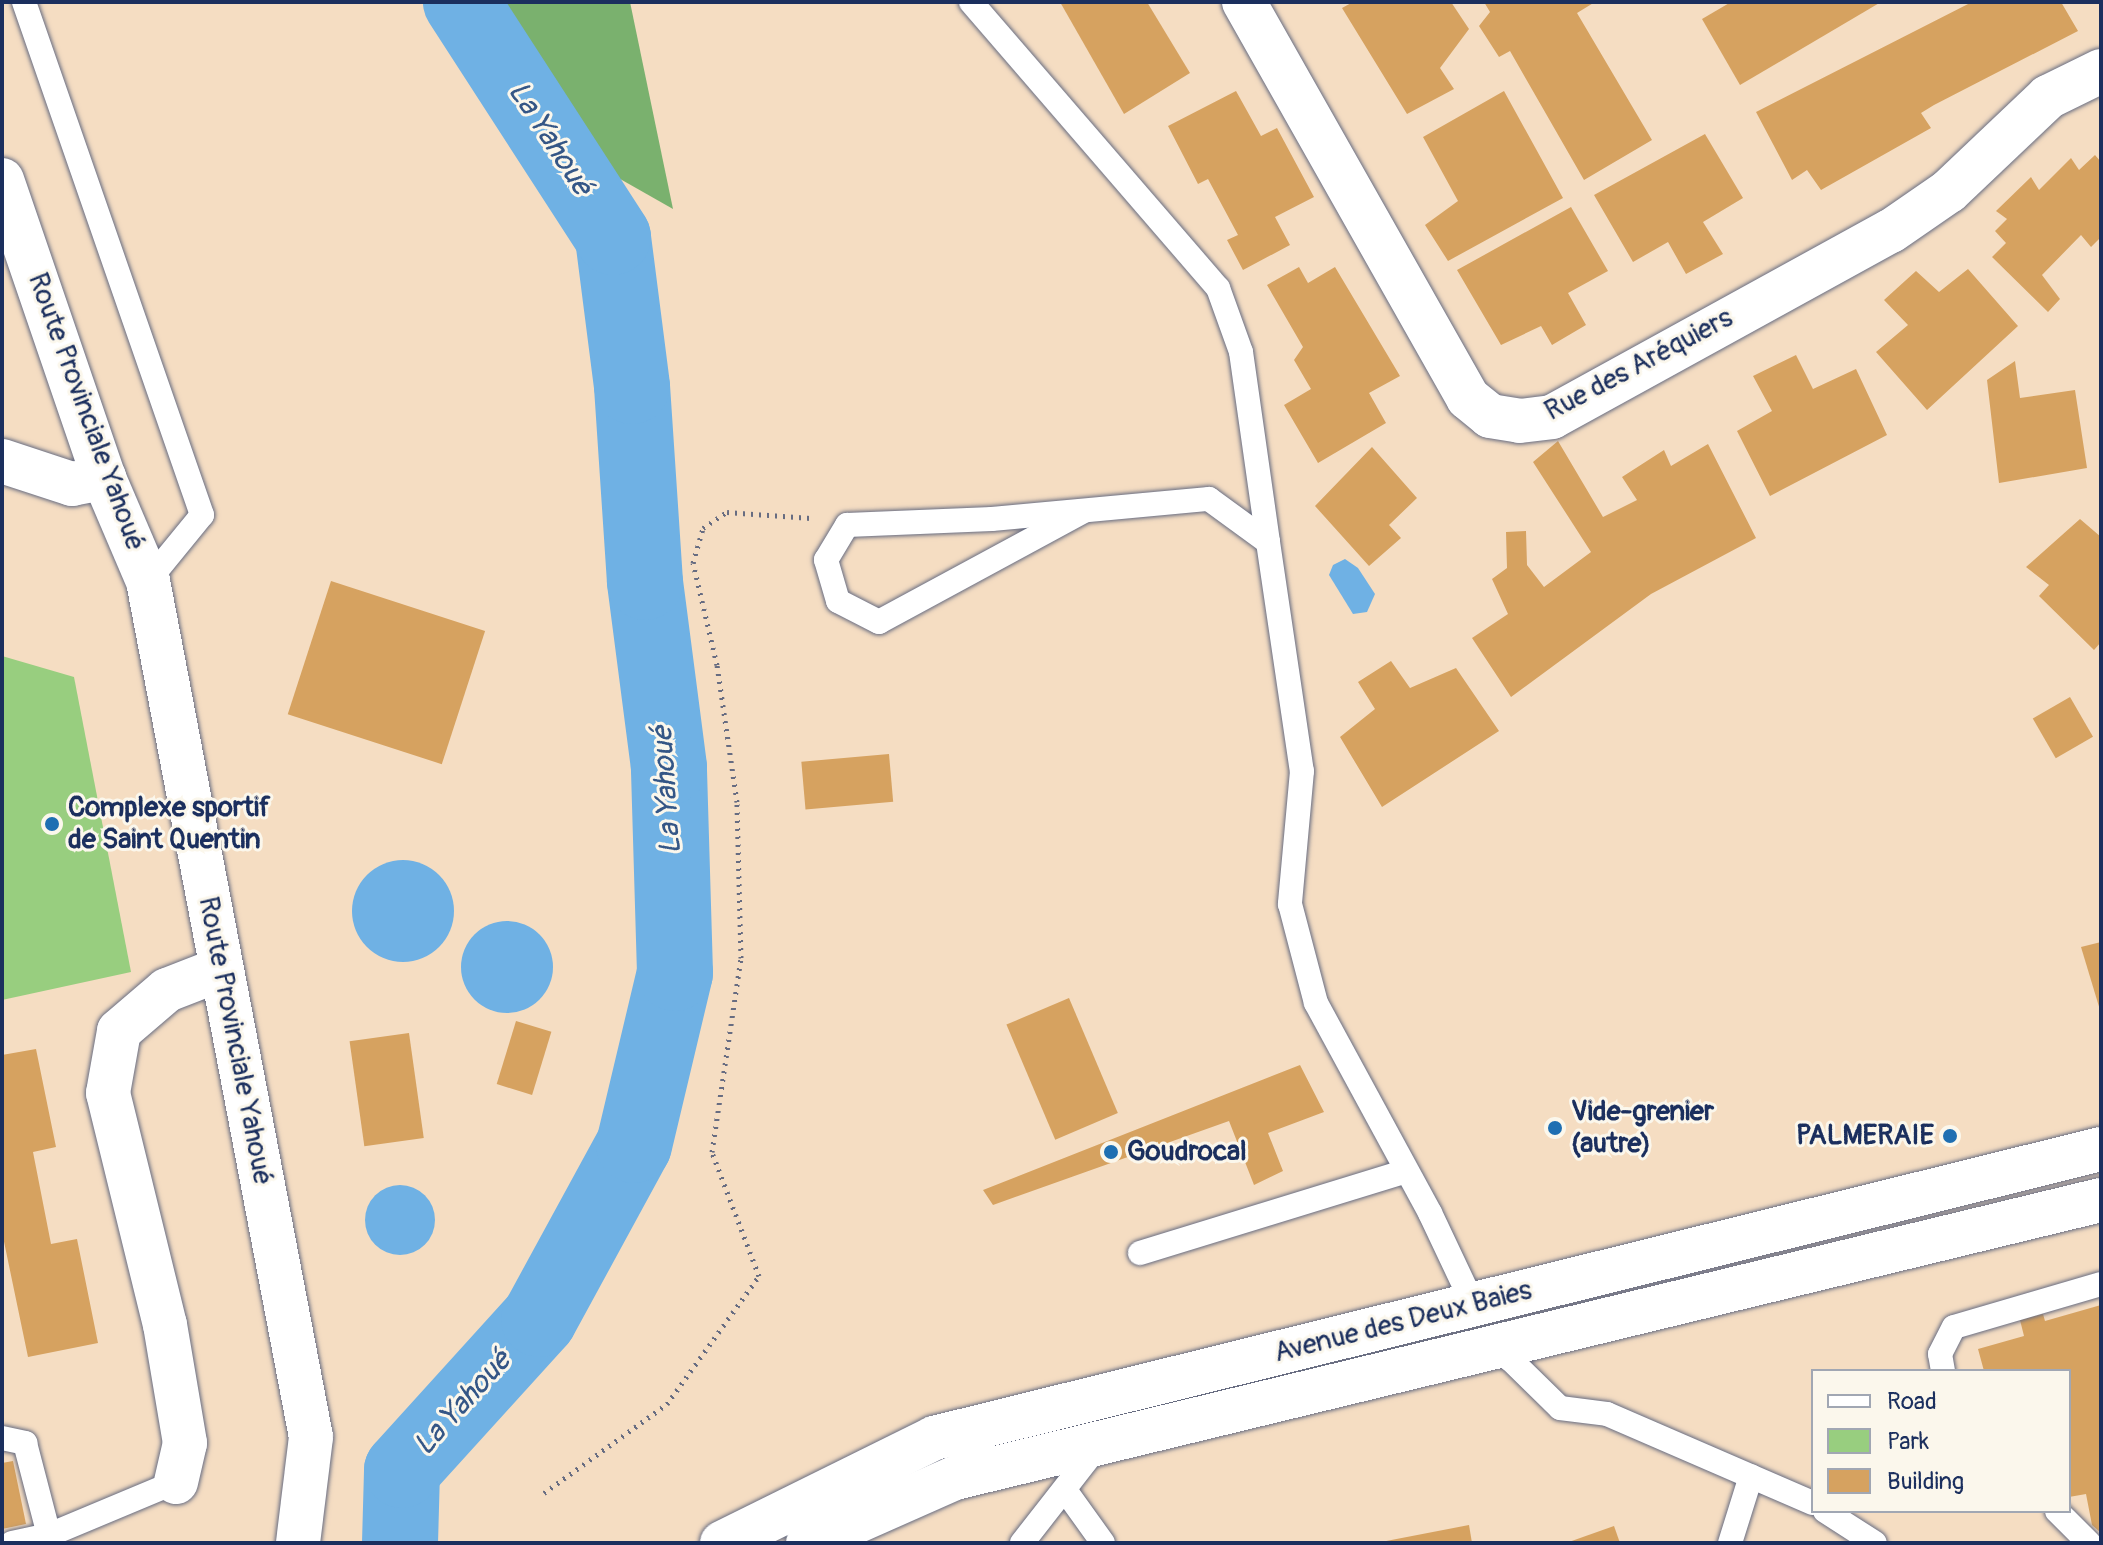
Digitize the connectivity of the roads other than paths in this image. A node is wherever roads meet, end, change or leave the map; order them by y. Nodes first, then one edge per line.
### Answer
1 (24, 2) edge
2 (971, 2) edge
3 (1244, 2) edge
4 (2101, 71) edge
5 (2, 180) edge
6 (2, 461) edge
7 (104, 478) junction
8 (1084, 511) junction
9 (1268, 542) junction
10 (148, 581) junction
11 (221, 969) junction
12 (2101, 1149) edge
13 (1406, 1171) junction
14 (2101, 1200) edge
15 (1140, 1253) dead end
16 (2101, 1284) edge
17 (1473, 1304) junction
18 (1503, 1346) junction
19 (1943, 1369) edge
20 (2, 1438) edge
21 (1100, 1444) junction
22 (1751, 1476) junction
23 (176, 1482) joint
24 (1065, 1490) junction
25 (1811, 1502) edge
26 (1828, 1513) edge
27 (2059, 1513) edge
28 (49, 1535) junction
29 (12, 1543) edge
30 (298, 1543) edge
31 (722, 1543) edge
32 (808, 1543) edge
33 (1022, 1543) edge
34 (1103, 1543) edge
35 (1730, 1543) edge
36 (1875, 1543) edge
37 (2089, 1543) edge

1 - 10 lane
2 - 9 lane
3 - 4 main road, Rue des Aréquiers
5 - 7 main road, Route Provinciale Yahoué
6 - 7 main road
7 - 10 main road, Route Provinciale Yahoué
8 - 8 lane
8 - 9 lane
9 - 13 lane
10 - 11 main road, Route Provinciale Yahoué
11 - 23 main road
11 - 30 main road, Route Provinciale Yahoué
12 - 17 main road, Avenue des Deux Baies
13 - 15 lane
13 - 17 lane
14 - 18 main road, Avenue des Deux Baies
16 - 19 lane
17 - 31 main road, Avenue des Deux Baies
18 - 21 main road, Avenue des Deux Baies
18 - 22 lane
20 - 28 lane
21 - 24 lane
21 - 32 main road, Avenue des Deux Baies
22 - 25 lane
22 - 35 lane
23 - 28 lane
24 - 33 lane
24 - 34 lane
26 - 36 lane
27 - 37 lane
28 - 29 lane

